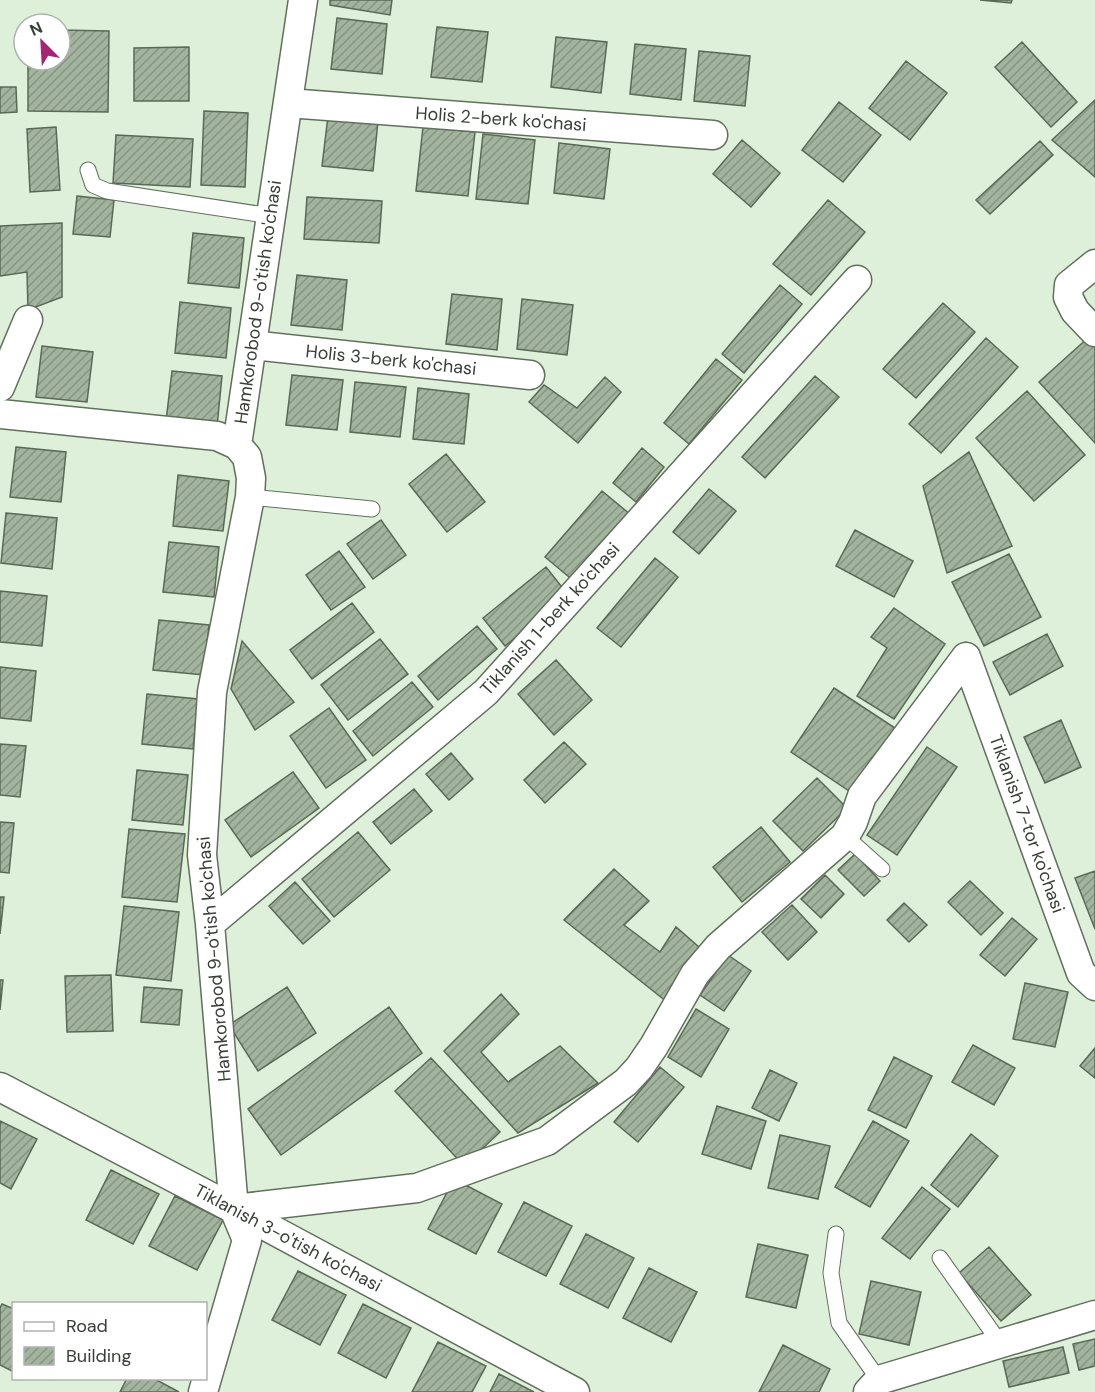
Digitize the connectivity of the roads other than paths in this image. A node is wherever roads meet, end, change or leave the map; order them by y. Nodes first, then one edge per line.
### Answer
1 (303, 0) edge
2 (288, 103) junction
3 (713, 135) dead end
4 (88, 170) dead end
5 (271, 216) junction
6 (1095, 264) edge
7 (857, 280) dead end
8 (28, 320) dead end
9 (1095, 332) edge
10 (252, 345) junction
11 (530, 375) dead end
12 (0, 387) edge
13 (0, 414) edge
14 (237, 444) junction
15 (250, 497) junction
16 (372, 509) dead end
17 (845, 836) junction
18 (882, 869) dead end
19 (210, 924) junction
20 (1095, 986) edge
21 (0, 1087) edge
22 (234, 1209) junction
23 (836, 1234) dead end
24 (940, 1258) dead end
25 (1095, 1315) edge
26 (1000, 1343) junction
27 (874, 1386) edge
28 (204, 1392) edge
29 (575, 1392) edge

1 - 2 street, Hamkorobod 9-o'tish ko'chasi
2 - 3 street, Holis 2-berk ko'chasi
2 - 5 street, Hamkorobod 9-o'tish ko'chasi
4 - 5 lane
5 - 10 street, Hamkorobod 9-o'tish ko'chasi
6 - 9 street
7 - 19 street, Tiklanish 1-berk ko'chasi
8 - 12 street
10 - 11 street, Holis 3-berk ko'chasi
10 - 14 street, Hamkorobod 9-o'tish ko'chasi
13 - 14 street
14 - 15 street, Hamkorobod 9-o'tish ko'chasi
15 - 16 lane
15 - 19 street, Hamkorobod 9-o'tish ko'chasi
17 - 18 lane
17 - 20 street, Tiklanish 7-tor ko'chasi
17 - 22 street
19 - 22 street, Hamkorobod 9-o'tish ko'chasi
21 - 22 street, Tiklanish 3-o'tish ko'chasi
22 - 28 street, Hamkorobod 9-o'tish ko'chasi
22 - 29 street, Tiklanish 3-o'tish ko'chasi
23 - 27 lane
24 - 26 lane
25 - 26 street
26 - 27 street

